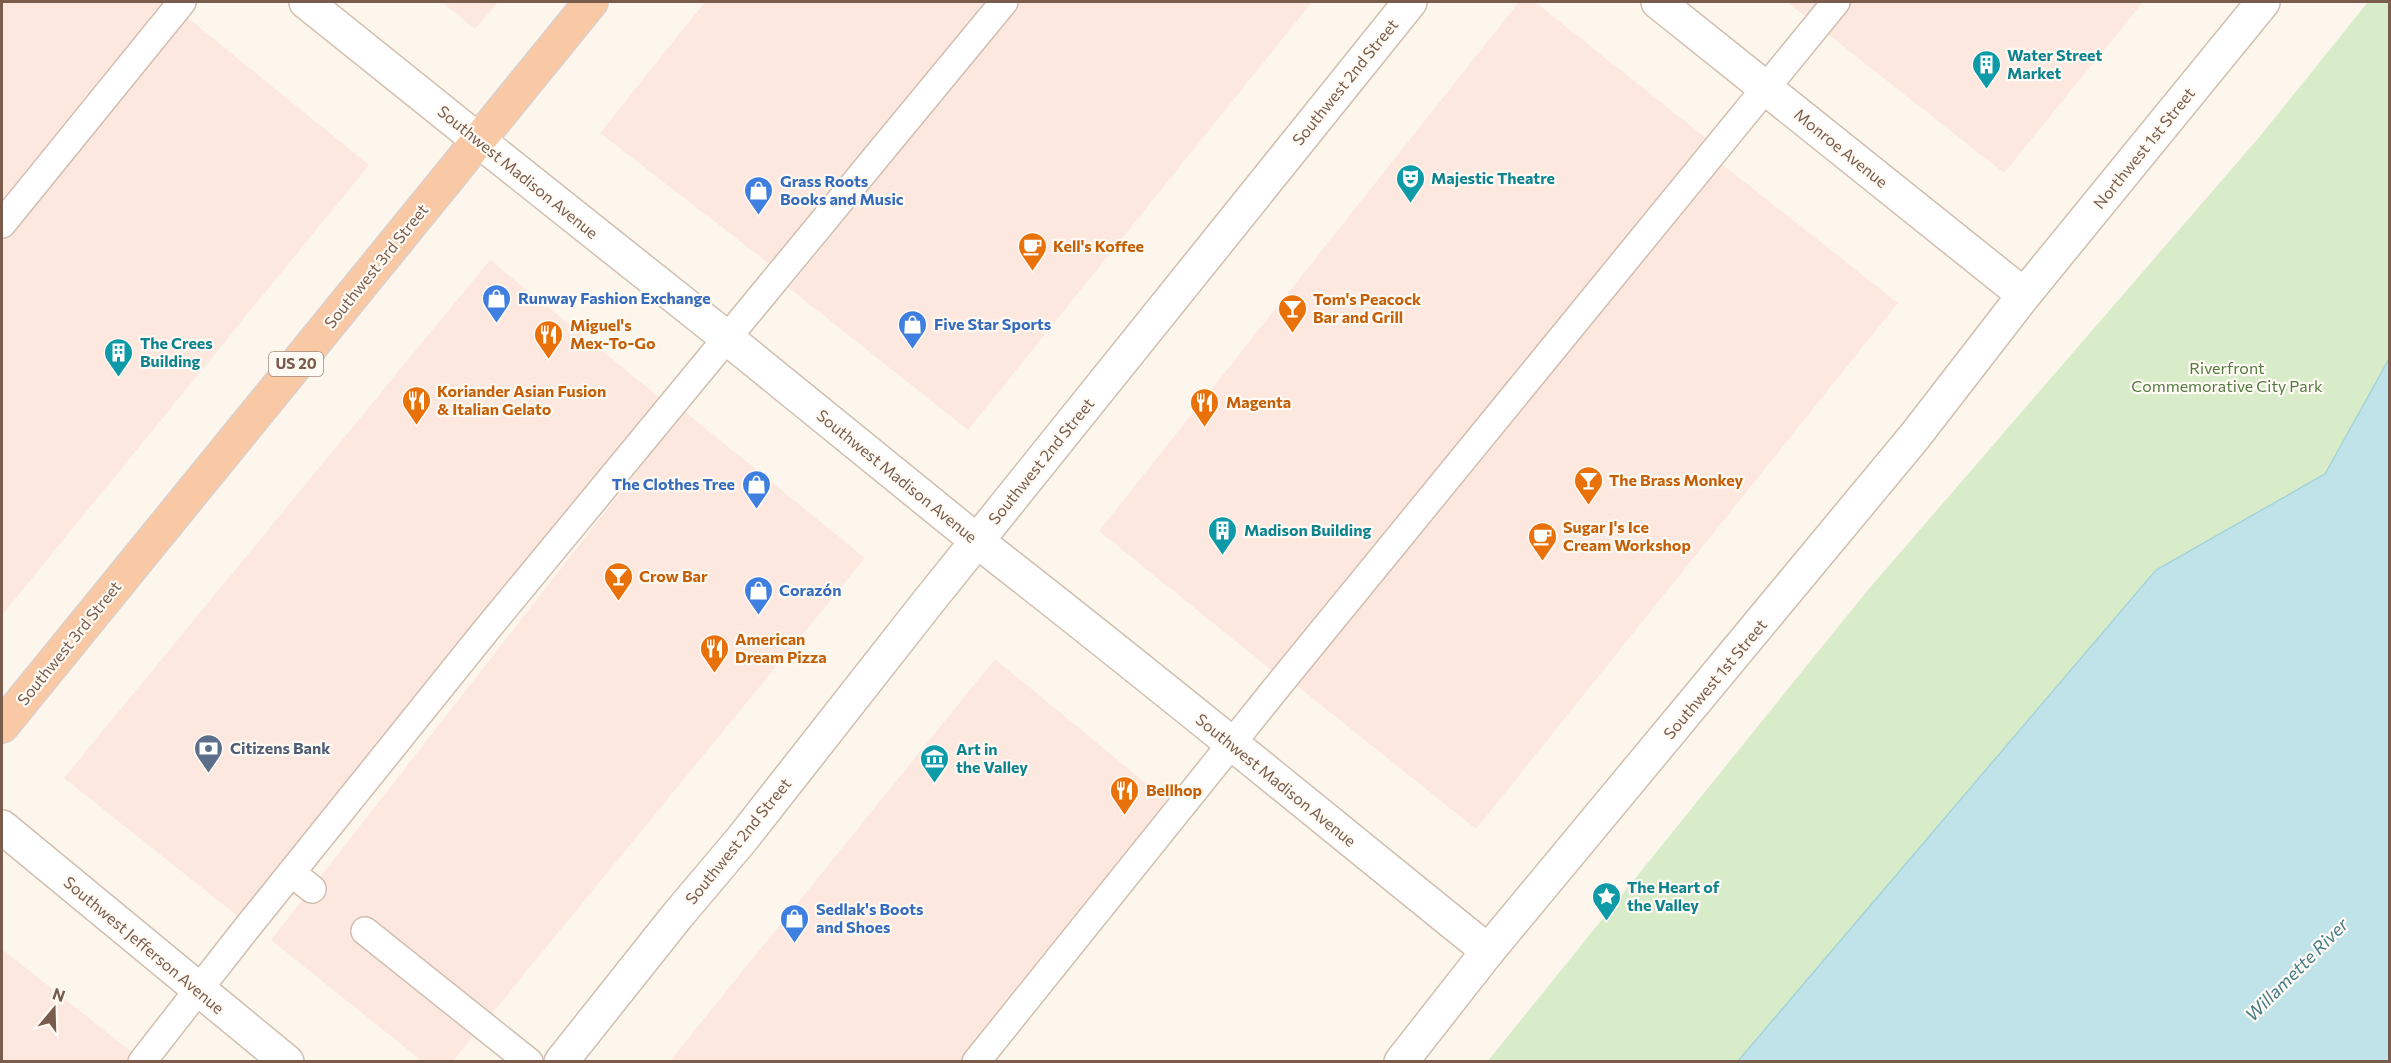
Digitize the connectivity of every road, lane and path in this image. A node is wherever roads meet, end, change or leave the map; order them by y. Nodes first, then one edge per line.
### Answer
1 (182, 2) edge
2 (306, 2) edge
3 (591, 2) edge
4 (1004, 2) edge
5 (1410, 2) edge
6 (1658, 2) edge
7 (1836, 2) edge
8 (2263, 2) edge
9 (1765, 87) junction
10 (478, 140) junction
11 (2, 224) edge
12 (2024, 295) junction
13 (727, 338) junction
14 (977, 541) junction
15 (2, 726) edge
16 (1232, 742) junction
17 (2, 827) edge
18 (365, 931) dead end
19 (1488, 951) junction
20 (198, 990) junction
21 (142, 1062) edge
22 (287, 1062) edge
23 (529, 1062) edge
24 (561, 1062) edge
25 (976, 1062) edge
26 (1401, 1062) edge

1 - 11 lane
2 - 10 street, Southwest Madison Avenue
3 - 10 highway, Southwest 3rd Street / US 20
4 - 13 lane
5 - 14 street, Southwest 2nd Street
6 - 9 street, Monroe Avenue
7 - 9 lane
8 - 12 street, Northwest 1st Street
9 - 12 street, Monroe Avenue
9 - 16 lane
10 - 13 street, Southwest Madison Avenue
10 - 15 highway, Southwest 3rd Street / US 20
12 - 19 street, Southwest 1st Street
13 - 14 street, Southwest Madison Avenue
13 - 20 lane
14 - 16 street, Southwest Madison Avenue
14 - 24 street, Southwest 2nd Street
16 - 19 street, Southwest Madison Avenue
16 - 25 lane
17 - 20 street, Southwest Jefferson Avenue
18 - 23 lane
19 - 26 street, Southwest 1st Street
20 - 21 lane
20 - 22 street, Southwest Jefferson Avenue

